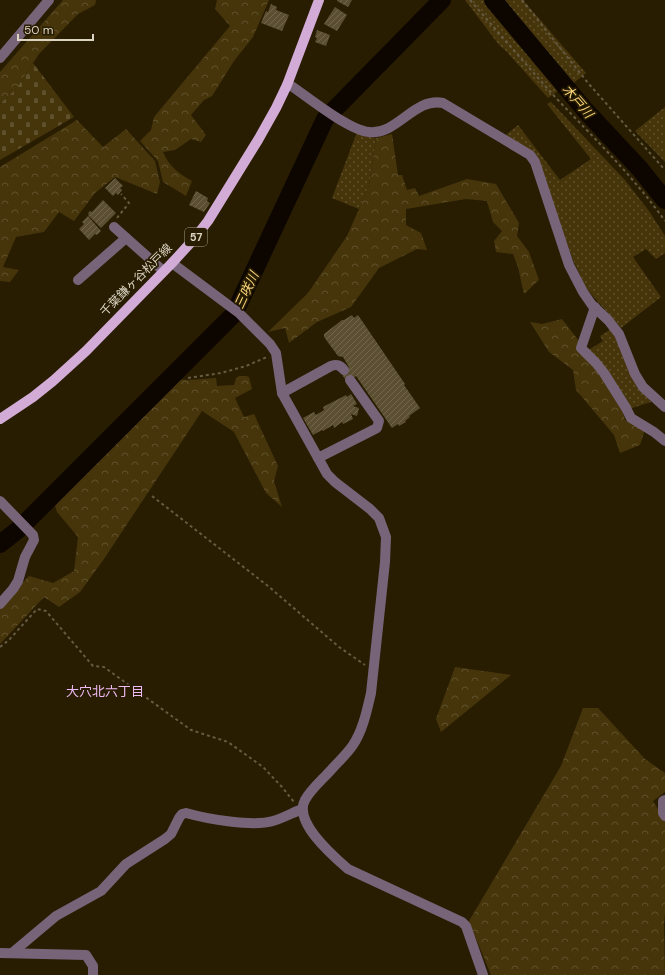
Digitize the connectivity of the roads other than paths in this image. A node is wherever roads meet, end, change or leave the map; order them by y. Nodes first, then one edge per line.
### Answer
1 (49, 0) edge
2 (319, 0) edge
3 (0, 58) edge
4 (287, 85) junction
5 (115, 224) road end
6 (126, 238) junction
7 (172, 263) junction
8 (160, 268) dead end
9 (78, 280) dead end
10 (595, 307) junction
11 (344, 370) dead end
12 (350, 380) dead end
13 (282, 393) junction
14 (665, 407) edge
15 (0, 419) edge
16 (665, 440) edge
17 (318, 458) junction
18 (0, 501) edge
19 (0, 604) edge
20 (665, 800) edge
21 (302, 809) junction
22 (665, 816) edge
23 (0, 953) edge
24 (12, 953) junction
25 (93, 975) edge
26 (484, 975) edge

1 - 3 street
2 - 4 main road, 千葉鎌ヶ谷松戸線 / 57
4 - 7 main road, 千葉鎌ヶ谷松戸線 / 57
4 - 10 street
5 - 6 street
6 - 8 street
6 - 9 street
7 - 13 street
7 - 15 main road, 千葉鎌ヶ谷松戸線 / 57
10 - 14 street
10 - 16 street
11 - 13 street
12 - 17 street
13 - 17 street
17 - 21 street
18 - 19 street
20 - 22 street
21 - 24 street
21 - 26 street
23 - 24 street
24 - 25 street

